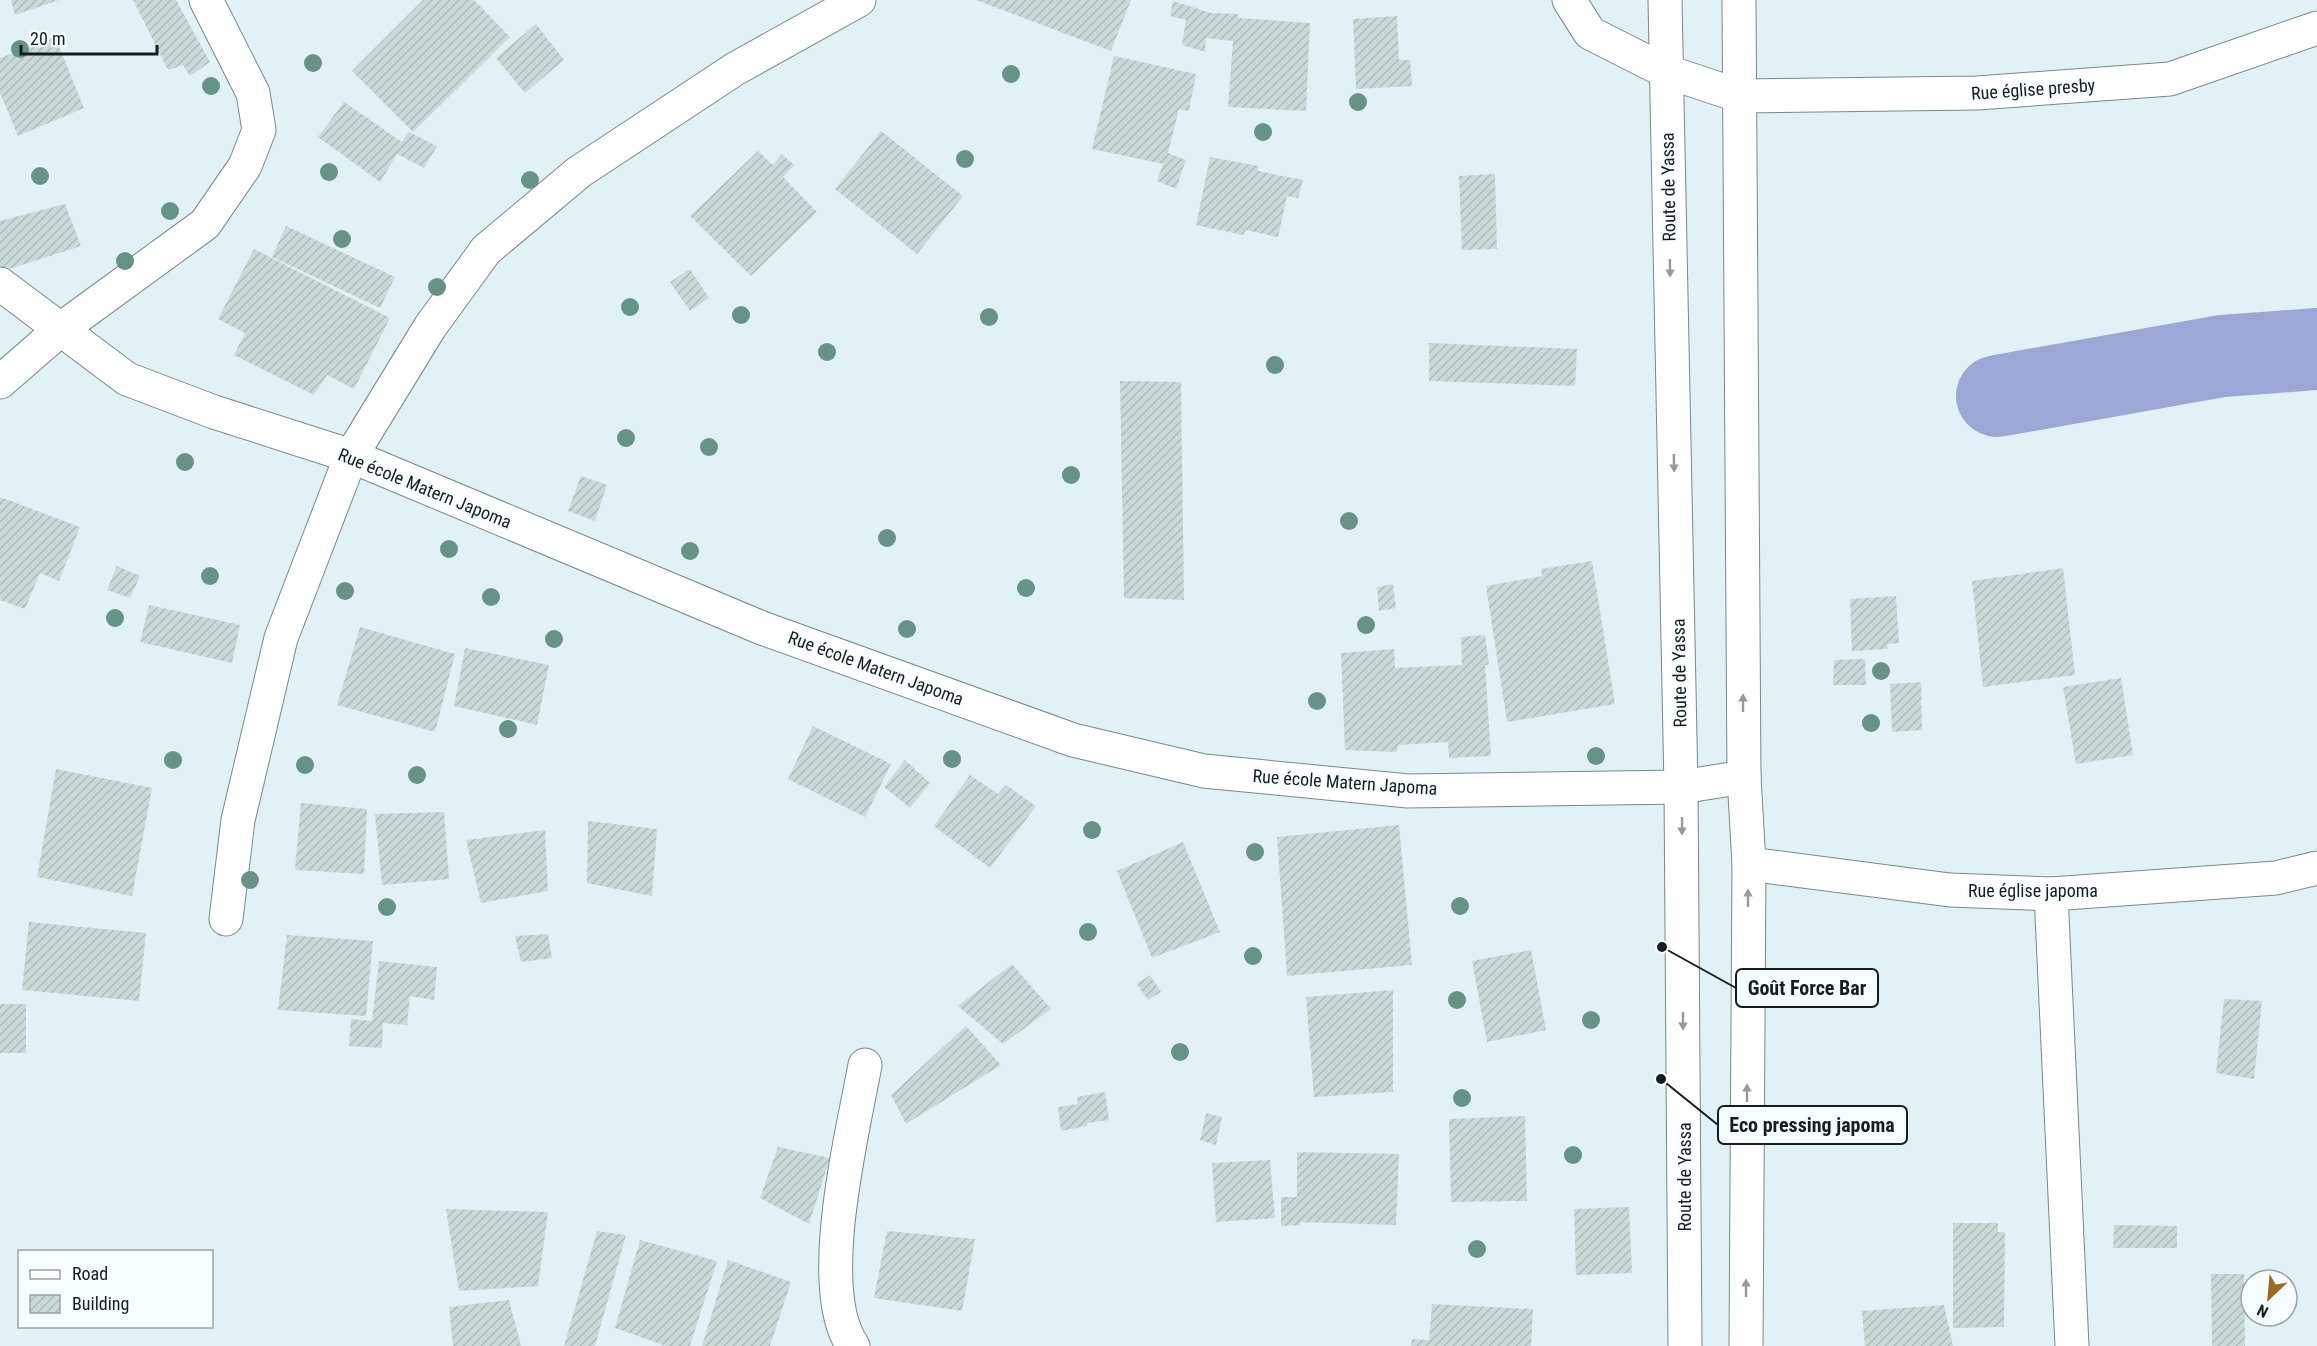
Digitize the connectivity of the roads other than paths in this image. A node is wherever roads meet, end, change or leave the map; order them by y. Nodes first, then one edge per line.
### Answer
1 (207, 0) edge
2 (860, 0) edge
3 (1569, 0) edge
4 (1665, 0) edge
5 (1739, 0) edge
6 (2317, 28) edge
7 (1665, 71) junction
8 (1740, 96) junction
9 (0, 284) edge
10 (61, 329) junction
11 (0, 382) edge
12 (351, 456) junction
13 (1744, 777) junction
14 (1681, 787) junction
15 (1749, 864) junction
16 (2317, 868) edge
17 (2051, 894) junction
18 (226, 919) dead end
19 (865, 1065) dead end
20 (853, 1346) edge
21 (1685, 1346) edge
22 (1746, 1346) edge
23 (2072, 1346) edge

1 - 10 street
2 - 12 street
3 - 7 street, Rue église presby
4 - 7 street, Route de Yassa
5 - 8 street
6 - 8 street, Rue église presby
7 - 8 street, Rue église presby
7 -> 14 street, Route de Yassa
13 -> 8 street
9 - 10 street
10 - 11 street
10 - 12 street, Rue école Matern Japoma
12 - 14 street, Rue école Matern Japoma
12 - 18 street
13 - 14 street, Rue école Matern Japoma
13 - 15 street
14 -> 21 street, Route de Yassa
15 - 17 street, Rue église japoma
22 -> 15 street
16 - 17 street, Rue église japoma
17 - 23 street
19 - 20 street

